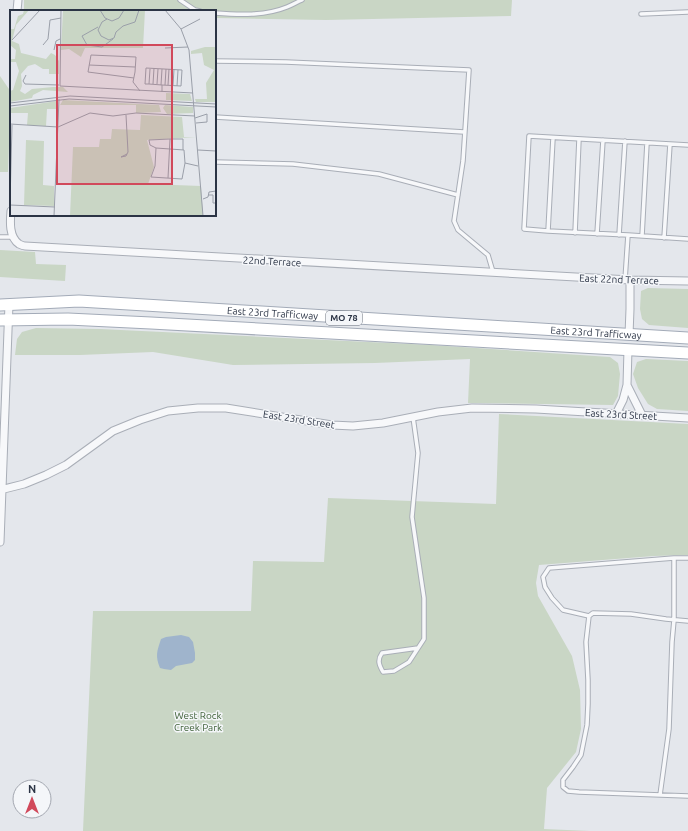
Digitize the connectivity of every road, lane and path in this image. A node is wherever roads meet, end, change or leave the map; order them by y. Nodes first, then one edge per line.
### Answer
1 (18, 0) edge
2 (180, 0) edge
3 (302, 0) edge
4 (17, 10) edge
5 (195, 10) edge
6 (688, 12) edge
7 (216, 13) edge
8 (642, 14) dead end
9 (216, 61) edge
10 (216, 117) edge
11 (464, 132) junction
12 (554, 138) junction
13 (579, 139) junction
14 (603, 140) junction
15 (625, 142) junction
16 (647, 143) junction
17 (670, 144) junction
18 (688, 145) edge
19 (216, 162) edge
20 (458, 195) junction
21 (10, 216) edge
22 (548, 231) junction
23 (575, 233) junction
24 (597, 234) junction
25 (619, 235) junction
26 (0, 236) edge
27 (628, 236) junction
28 (642, 236) junction
29 (12, 237) junction
30 (664, 238) junction
31 (688, 239) edge
32 (494, 273) junction
33 (550, 276) joint
34 (627, 280) junction
35 (688, 282) edge
36 (4, 304) edge
37 (4, 320) edge
38 (629, 335) junction
39 (688, 338) edge
40 (628, 350) junction
41 (688, 353) edge
42 (626, 385) junction
43 (616, 414) junction
44 (642, 415) junction
45 (413, 417) junction
46 (688, 418) edge
47 (1, 490) edge
48 (0, 542) edge
49 (674, 558) junction
50 (688, 558) edge
51 (589, 616) junction
52 (674, 620) junction
53 (688, 621) edge
54 (418, 648) junction
55 (660, 795) junction
56 (688, 796) edge

1 - 4 street
2 - 5 lane
3 - 7 lane
6 - 8 lane
9 - 11 lane
10 - 11 lane
11 - 20 lane
12 - 13 lane
12 - 22 lane
12 - 22 lane
13 - 14 lane
13 - 23 lane
14 - 15 lane
14 - 24 lane
15 - 16 lane
15 - 25 lane
16 - 17 lane
16 - 28 lane
17 - 18 lane
17 - 30 lane
19 - 20 lane
20 - 32 lane
21 - 29 street
22 - 23 lane
23 - 24 lane
24 - 25 lane
25 - 27 lane
26 - 29 lane
27 - 28 lane
27 - 34 lane
28 - 30 lane
29 - 32 street, 22nd Terrace
30 - 31 lane
32 - 33 street, 22nd Terrace
33 - 34 street, East 22nd Terrace
34 - 35 street, East 22nd Terrace
34 - 38 street
36 - 37 street
36 - 38 main road, East 23rd Trafficway / MO 78
37 - 40 main road, East 23rd Trafficway / MO 78
37 - 47 street
38 - 39 main road, East 23rd Trafficway / MO 78
40 - 41 main road, East 23rd Trafficway / MO 78
40 - 42 street
42 - 43 street
42 - 44 street
43 - 44 street, East 23rd Street
43 - 45 street, East 23rd Street
44 - 46 street, East 23rd Street
45 - 47 street, East 23rd Street
45 - 54 lane
47 - 48 street
49 - 50 lane
49 - 51 lane
49 - 52 lane
51 - 52 lane
51 - 55 lane
52 - 53 lane
52 - 55 lane
54 - 54 lane
55 - 56 lane

